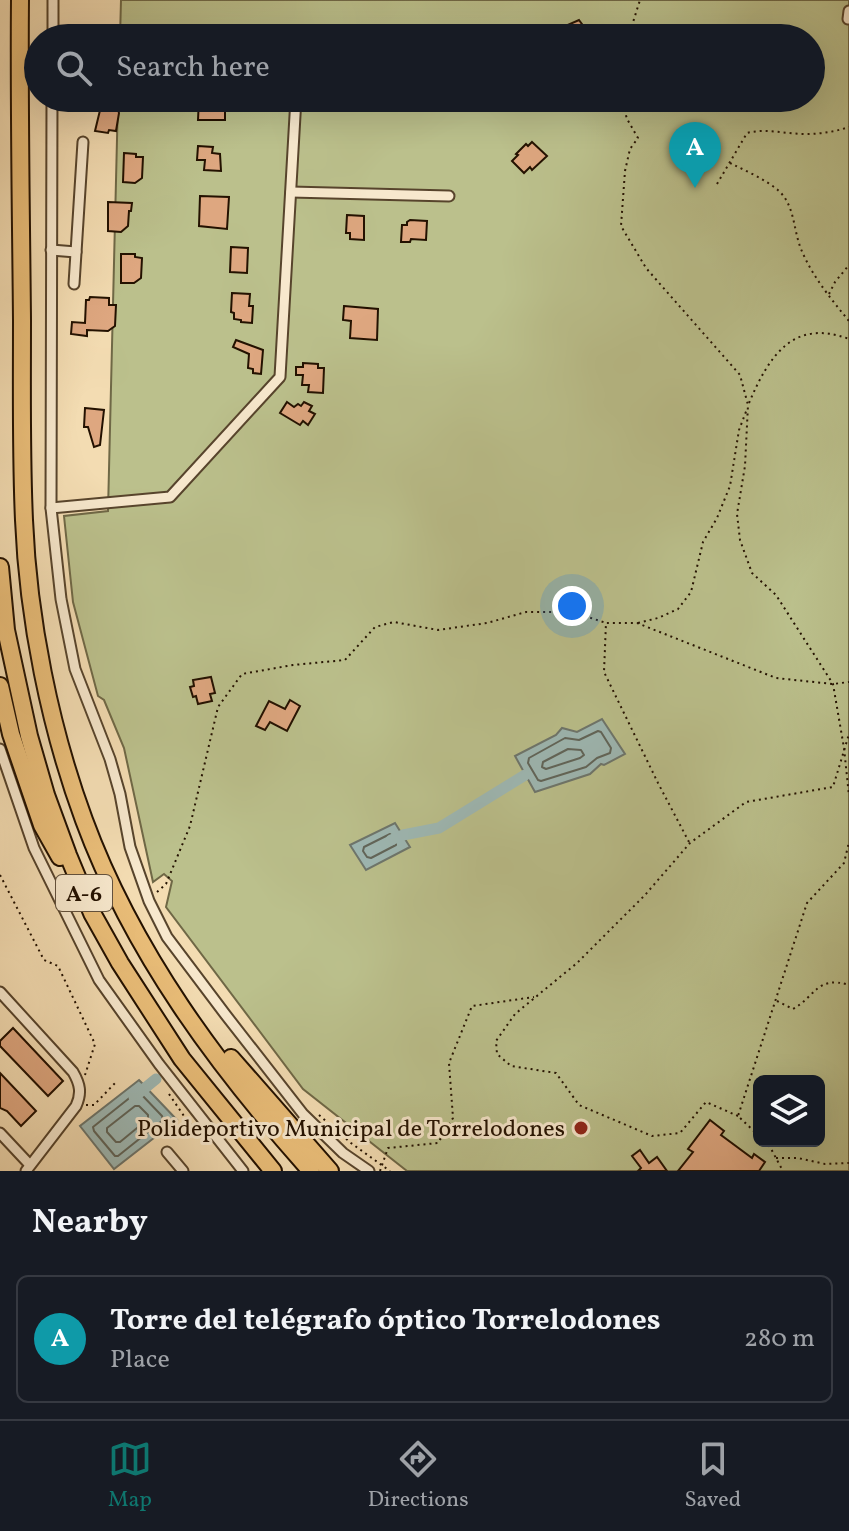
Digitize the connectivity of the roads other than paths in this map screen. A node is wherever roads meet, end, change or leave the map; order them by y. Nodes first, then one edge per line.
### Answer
1 (20, 0) edge
2 (53, 0) edge
3 (53, 24) edge
4 (52, 112) edge
5 (295, 112) edge
6 (83, 142) dead end
7 (291, 192) junction
8 (449, 196) dead end
9 (51, 250) junction
10 (76, 252) junction
11 (74, 284) dead end
12 (51, 508) junction
13 (0, 567) edge
14 (0, 686) edge
15 (0, 749) edge
16 (92, 913) junction
17 (160, 976) junction
18 (0, 992) edge
19 (0, 1133) edge
20 (167, 1152) dead end
21 (28, 1168) edge
22 (183, 1171) edge
23 (243, 1171) edge
24 (273, 1171) edge
25 (311, 1171) edge
26 (330, 1171) edge
27 (369, 1171) edge

1 - 17 highway, A-6
2 - 3 street
4 - 9 street
5 - 7 street
6 - 10 street
7 - 8 street
7 - 12 street
9 - 10 street
9 - 12 street
10 - 11 street
12 - 27 street
13 - 16 highway, A-6
14 - 16 highway
15 - 23 street
16 - 24 highway, A-6
17 - 25 highway, A-6
17 - 26 highway
18 - 21 street
19 - 21 street
20 - 22 street

